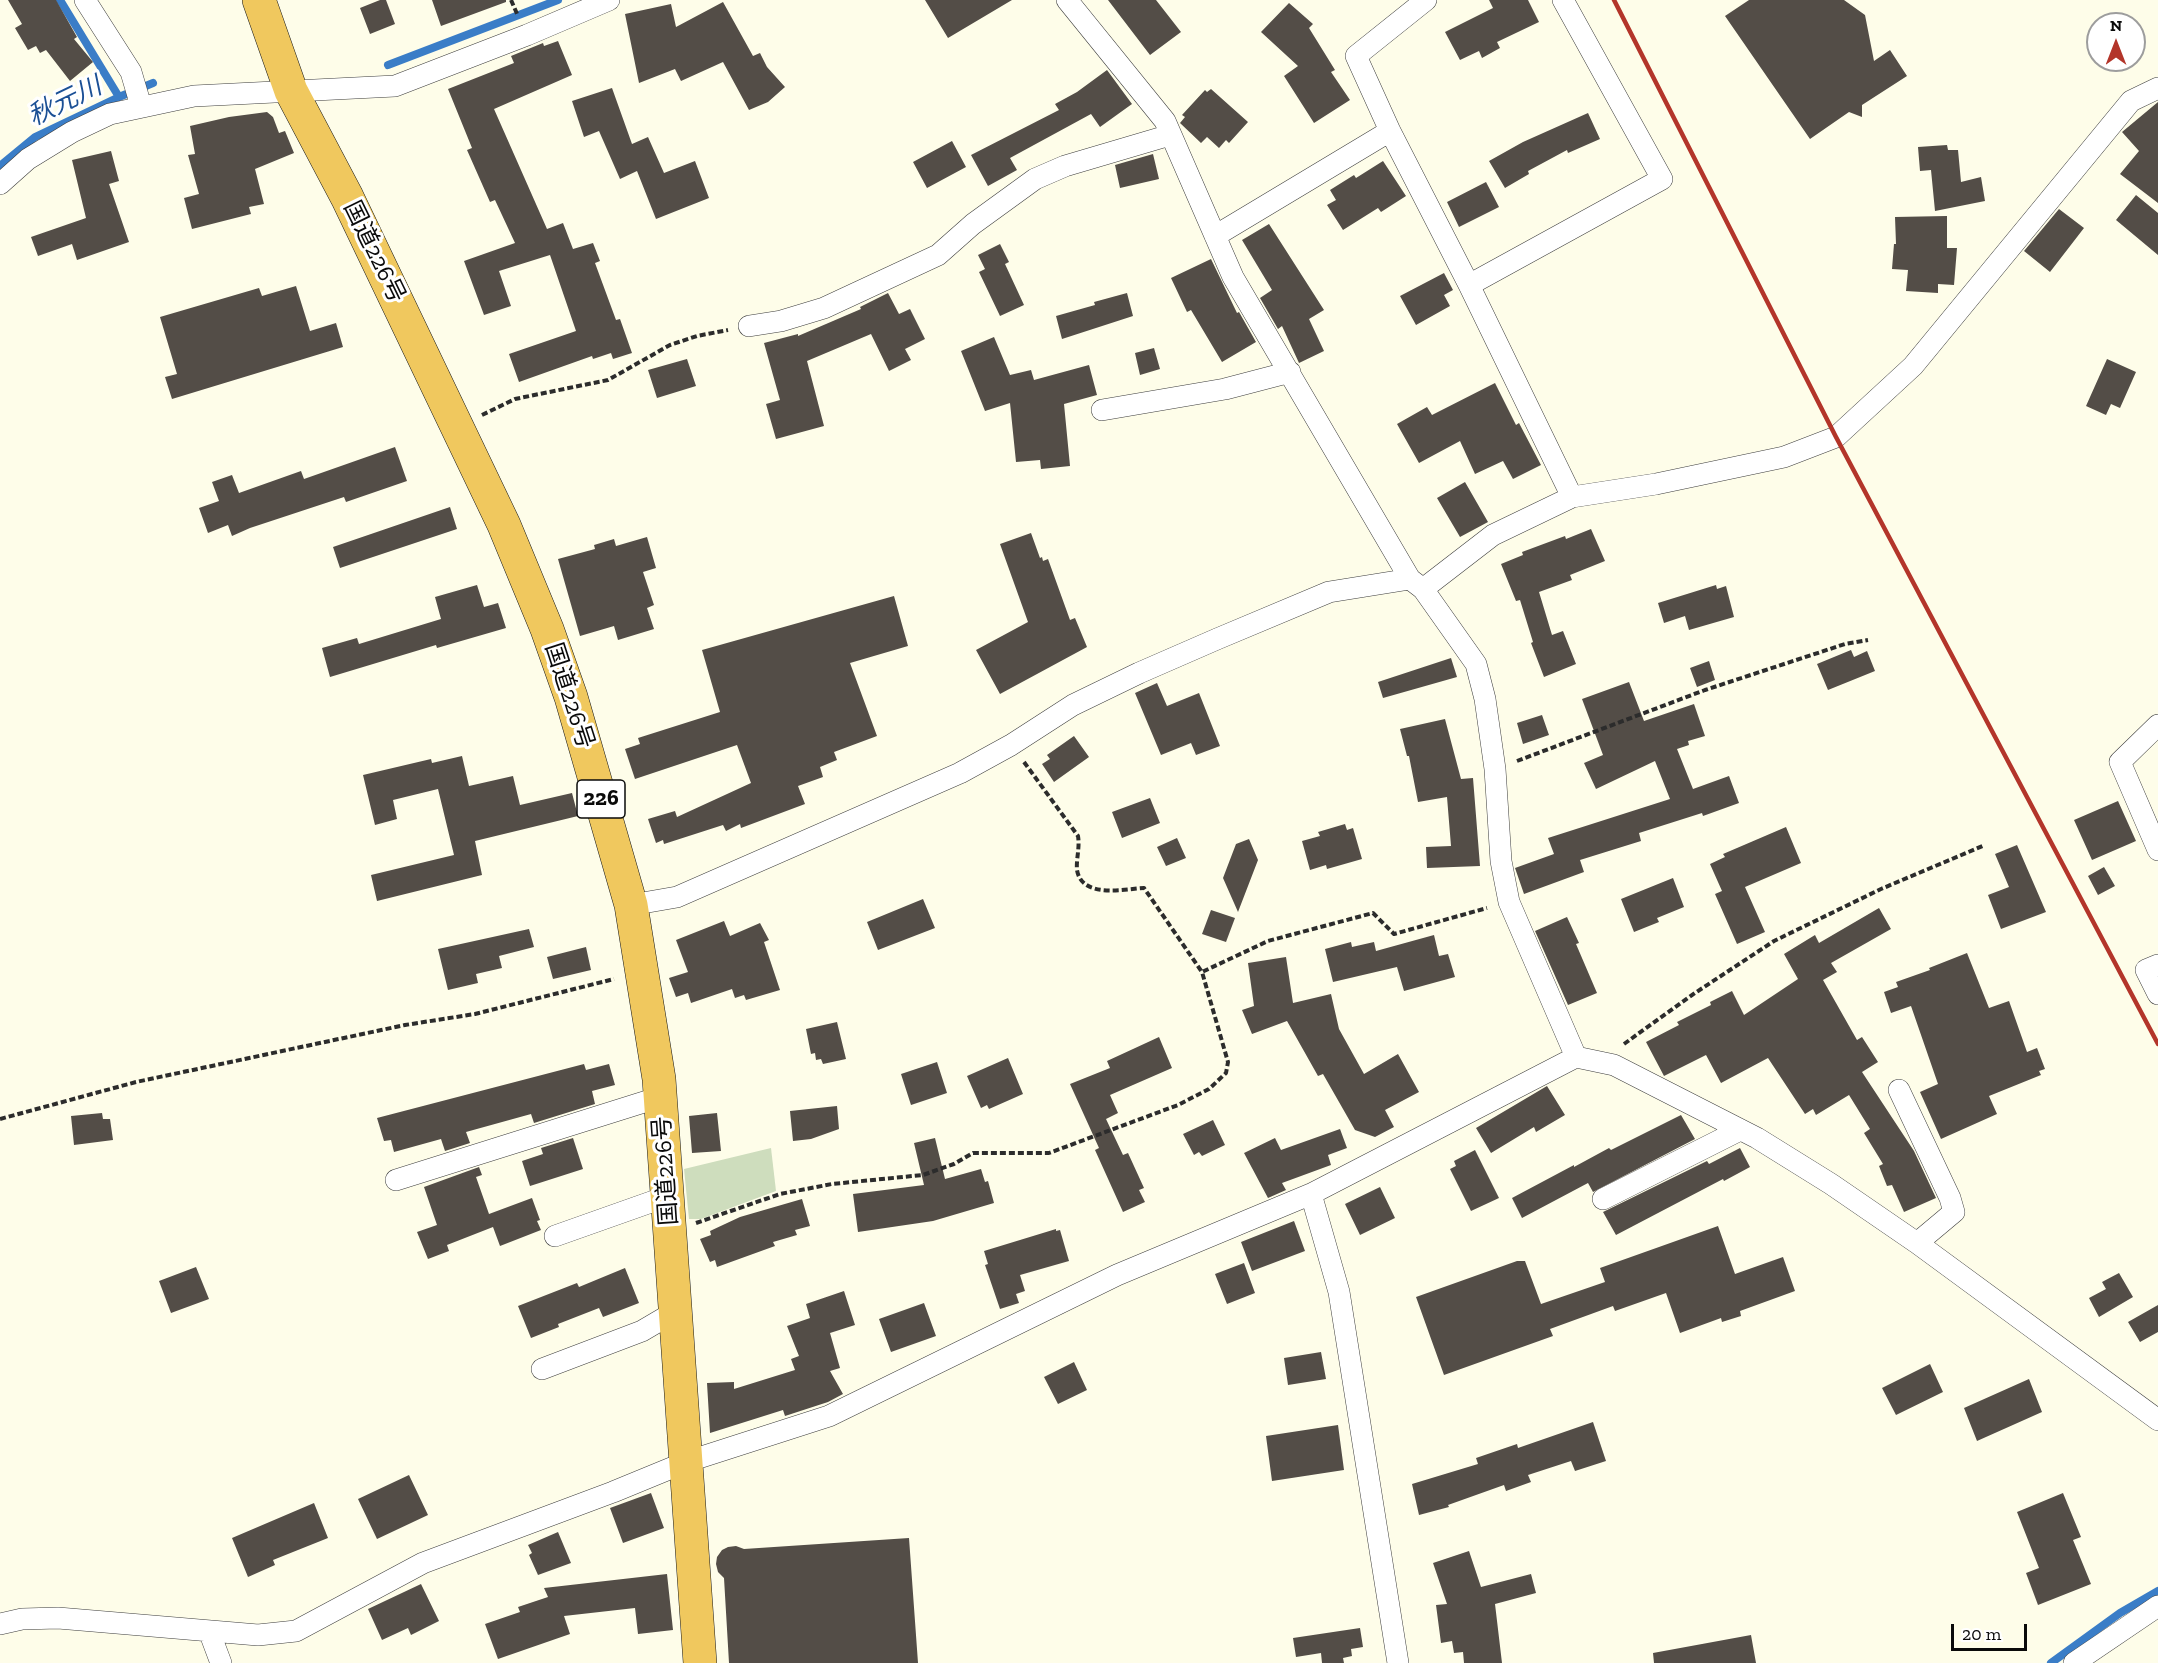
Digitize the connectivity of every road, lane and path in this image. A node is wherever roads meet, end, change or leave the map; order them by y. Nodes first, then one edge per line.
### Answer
1 (85, 0) edge
2 (259, 0) edge
3 (511, 0) edge
4 (609, 0) edge
5 (1067, 0) edge
6 (1426, 0) edge
7 (1563, 0) edge
8 (514, 9) dead end
9 (2158, 88) edge
10 (291, 91) junction
11 (141, 104) junction
12 (1390, 131) junction
13 (1170, 135) junction
14 (0, 184) edge
15 (1215, 236) junction
16 (1469, 285) junction
17 (749, 326) joint
18 (1290, 372) junction
19 (1102, 410) dead end
20 (457, 427) junction
21 (1572, 497) junction
22 (1416, 584) junction
23 (1868, 640) dead end
24 (2158, 724) edge
25 (1011, 745) junction
26 (1495, 769) junction
27 (1985, 845) dead end
28 (2158, 850) edge
29 (1509, 902) junction
30 (632, 905) junction
31 (2158, 965) edge
32 (643, 972) junction
33 (1202, 972) junction
34 (2158, 994) edge
35 (1576, 1057) junction
36 (1614, 1065) junction
37 (1899, 1090) dead end
38 (660, 1097) junction
39 (0, 1119) edge
40 (1740, 1130) junction
41 (396, 1180) dead end
42 (1311, 1194) junction
43 (668, 1196) junction
44 (1603, 1199) dead end
45 (670, 1232) junction
46 (555, 1236) dead end
47 (1917, 1243) junction
48 (676, 1311) junction
49 (542, 1369) dead end
50 (2158, 1420) edge
51 (686, 1462) junction
52 (2158, 1606) edge
53 (0, 1624) edge
54 (209, 1631) junction
55 (220, 1663) edge
56 (700, 1663) edge
57 (1398, 1663) edge
58 (2074, 1663) edge

1 - 11 street
2 - 10 highway, 国道226号 / 226
3 - 8 path
4 - 10 street
5 - 13 street
6 - 12 street
7 - 16 street
9 - 21 street
10 - 11 street
10 - 20 highway, 国道226号 / 226
11 - 14 street
12 - 15 street
12 - 16 street
13 - 15 street
13 - 17 street
15 - 18 street
16 - 21 street
17 - 20 path
18 - 19 street
18 - 22 street
20 - 30 highway, 国道226号 / 226
21 - 22 street
22 - 25 street
22 - 26 street
23 - 26 path
24 - 28 street
25 - 30 street
25 - 33 path
26 - 29 street
27 - 36 path
29 - 33 path
29 - 35 street
30 - 32 highway, 国道226号 / 226
31 - 34 street
32 - 38 highway, 国道226号 / 226
32 - 39 path
33 - 45 path
35 - 36 street
35 - 42 street
36 - 40 street
37 - 47 street
38 - 41 street
38 - 43 highway, 国道226号 / 226
40 - 44 street
40 - 47 street
42 - 51 street
42 - 57 street
43 - 45 highway, 国道226号 / 226
43 - 46 street
45 - 48 highway, 国道226号 / 226
47 - 50 street
48 - 49 street
48 - 51 highway, 国道226号 / 226
51 - 54 street
51 - 56 highway, 国道226号 / 226
52 - 58 street
53 - 54 street
54 - 55 street

